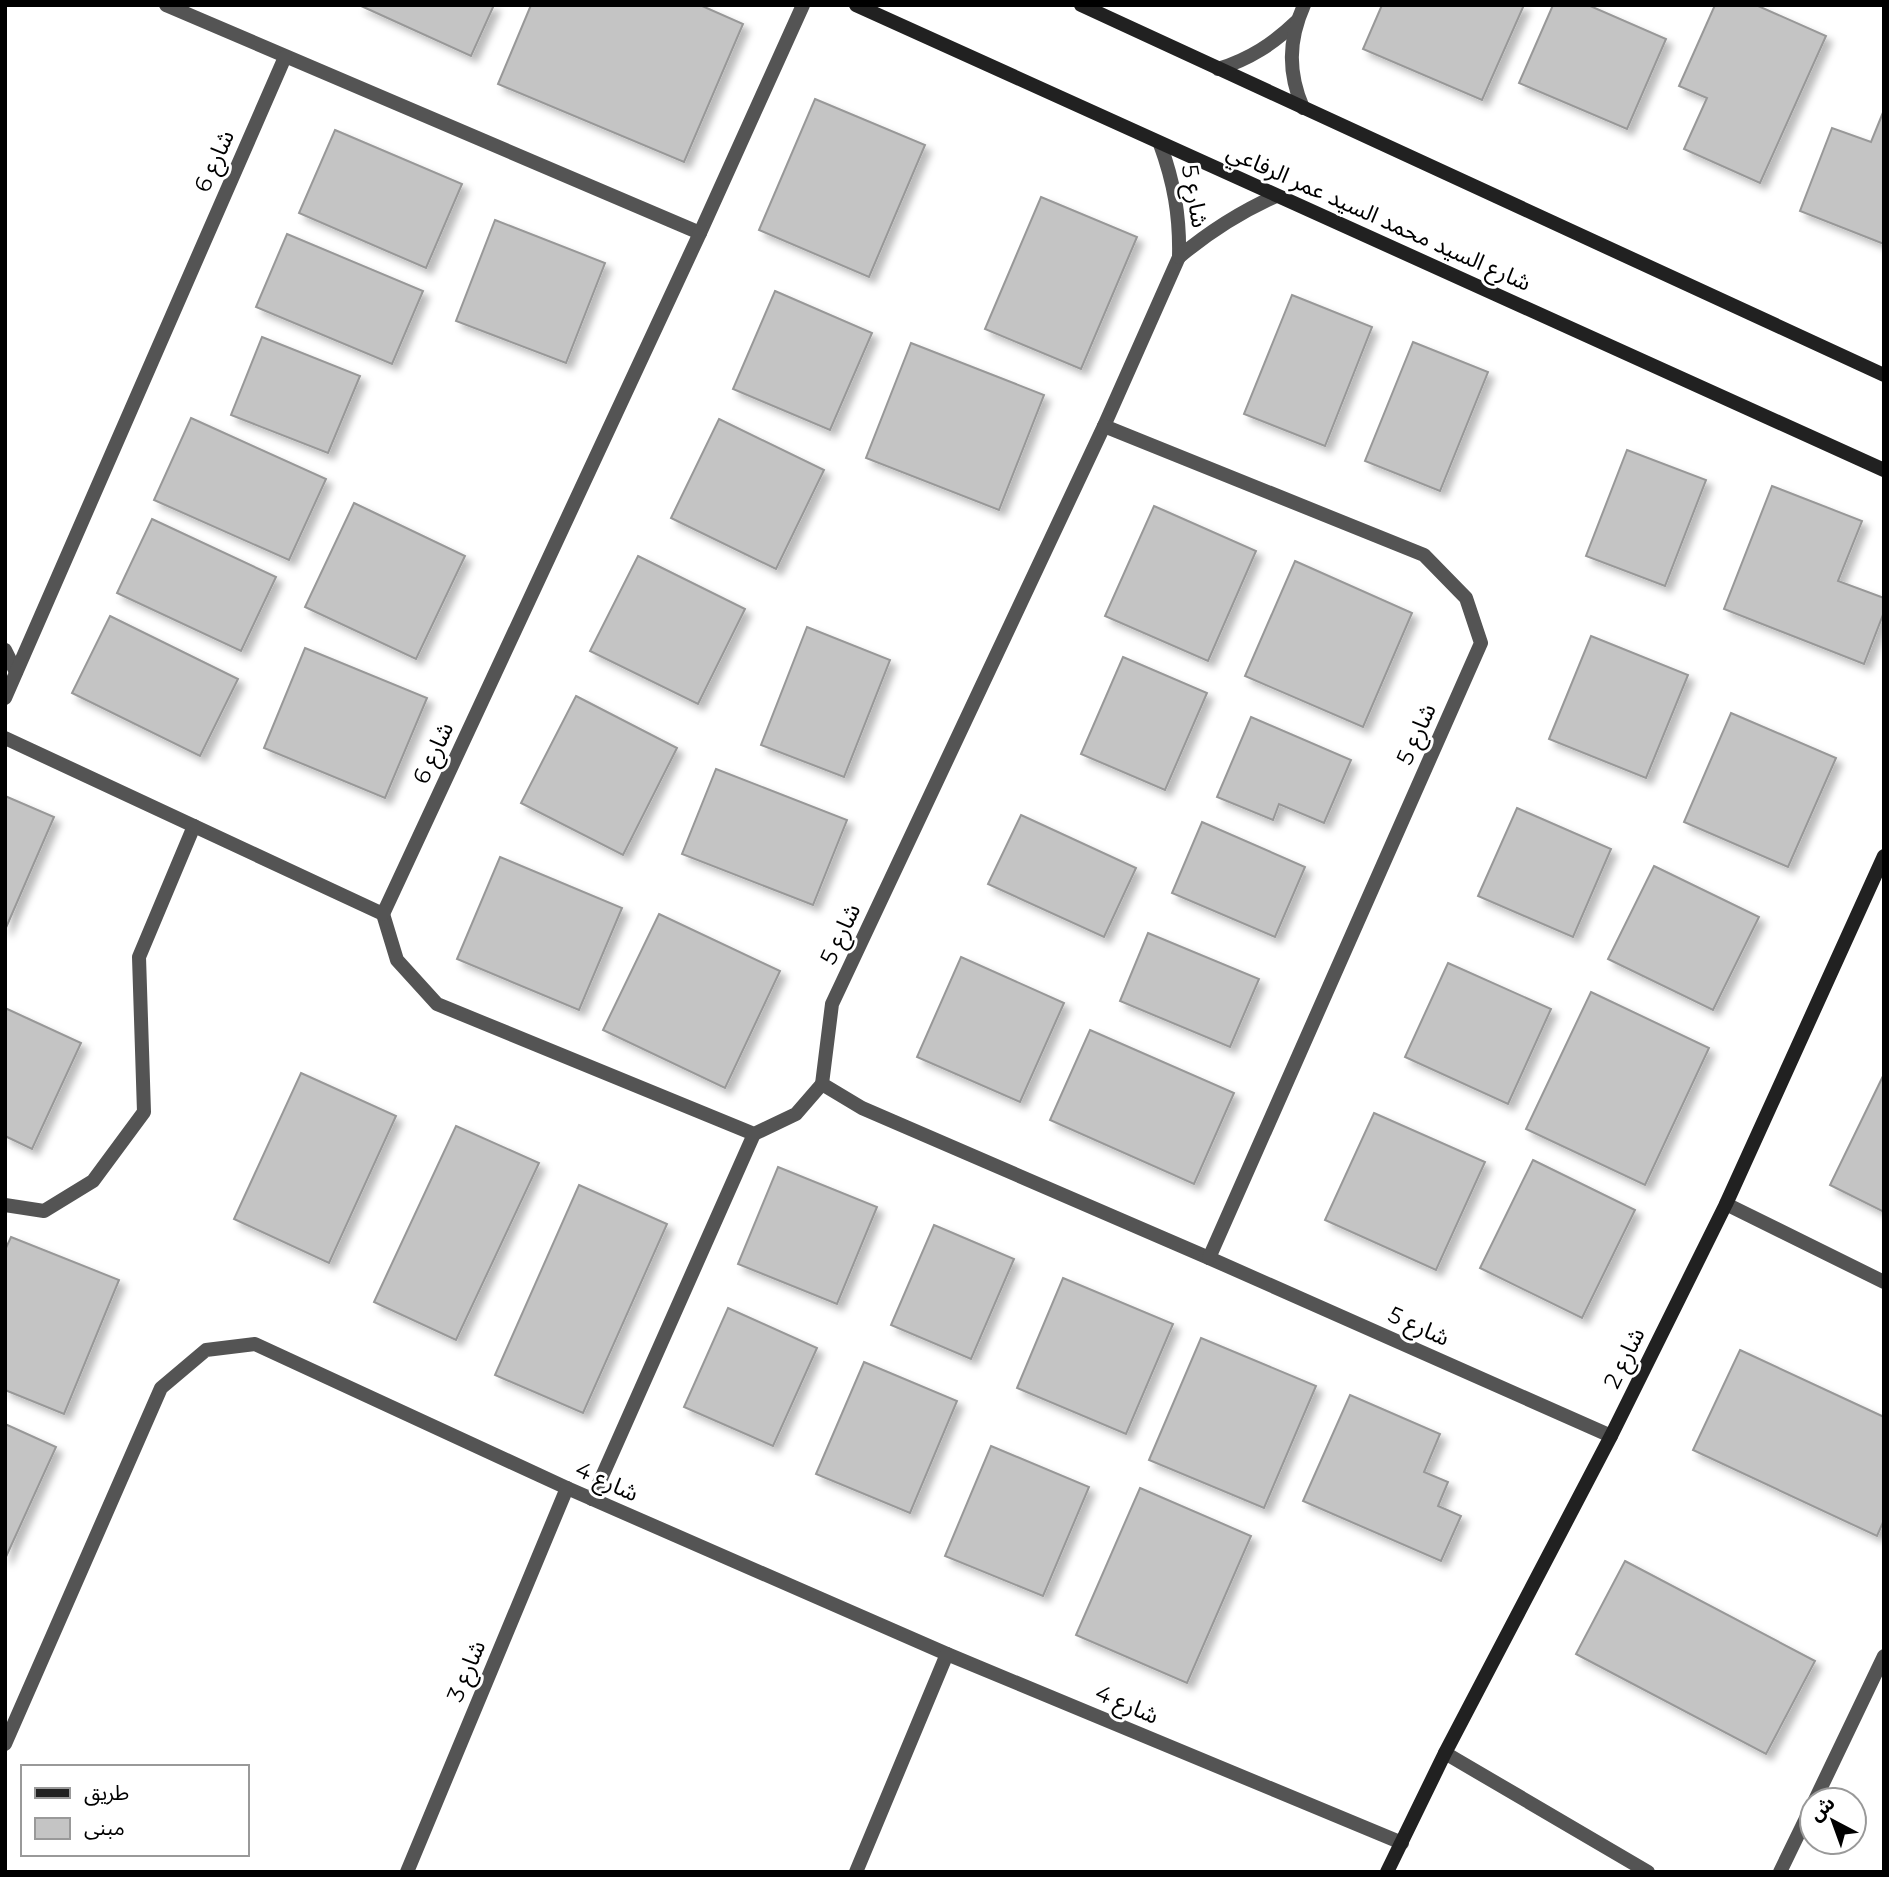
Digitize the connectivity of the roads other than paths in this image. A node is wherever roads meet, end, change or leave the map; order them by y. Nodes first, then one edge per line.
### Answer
1 (166, 5) edge
2 (803, 5) edge
3 (856, 5) edge
4 (1082, 5) edge
5 (1304, 5) edge
6 (1298, 20) junction
7 (285, 57) junction
8 (1218, 69) junction
9 (1303, 108) junction
10 (1160, 144) junction
11 (1276, 196) junction
12 (700, 233) junction
13 (1179, 257) junction
14 (1884, 375) edge
15 (1104, 426) junction
16 (1884, 470) edge
17 (5, 650) edge
18 (16, 672) junction
19 (5, 698) edge
20 (5, 738) edge
21 (194, 826) junction
22 (1884, 856) edge
23 (383, 914) junction
24 (822, 1084) junction
25 (754, 1133) junction
26 (1726, 1204) junction
27 (5, 1205) edge
28 (1209, 1258) junction
29 (1884, 1282) edge
30 (1611, 1436) junction
31 (567, 1489) junction
32 (592, 1499) junction
33 (947, 1654) junction
34 (1884, 1656) edge
35 (5, 1744) edge
36 (1444, 1753) junction
37 (1822, 1786) edge
38 (1798, 1835) edge
39 (1402, 1843) junction
40 (407, 1872) edge
41 (856, 1872) edge
42 (1387, 1872) edge
43 (1648, 1872) edge
44 (1780, 1872) edge

1 - 7 street
2 - 12 street, شارع 6
3 - 10 street, شارع السيد محمد السيد عمر الرفاعي
4 - 8 street
5 - 6 street
6 - 8 street
6 - 9 street
7 - 12 street
7 - 18 street, شارع 6
8 - 9 street
9 - 14 street
10 - 11 street, شارع السيد محمد السيد عمر الرفاعي
10 - 13 street, شارع 5
11 - 13 street, شارع 5
11 - 16 street, شارع السيد محمد السيد عمر الرفاعي
12 - 23 street, شارع 6
13 - 15 street, شارع 5
15 - 24 street, شارع 5
15 - 28 street, شارع 5
17 - 18 street
18 - 19 street, شارع 6
20 - 21 street
21 - 23 street
21 - 27 street
22 - 26 street, شارع 2
23 - 25 street
24 - 25 street
24 - 28 street, شارع 5
25 - 32 street
26 - 29 street
26 - 30 street, شارع 2
28 - 30 street, شارع 5
30 - 36 street, شارع 2
31 - 32 street, شارع 4
31 - 35 street, شارع 4
31 - 40 street, شارع 3
32 - 33 street, شارع 4
33 - 39 street, شارع 4
33 - 41 street
34 - 37 street
36 - 39 street, شارع 2
36 - 43 street
38 - 44 street
39 - 42 street, شارع 2

